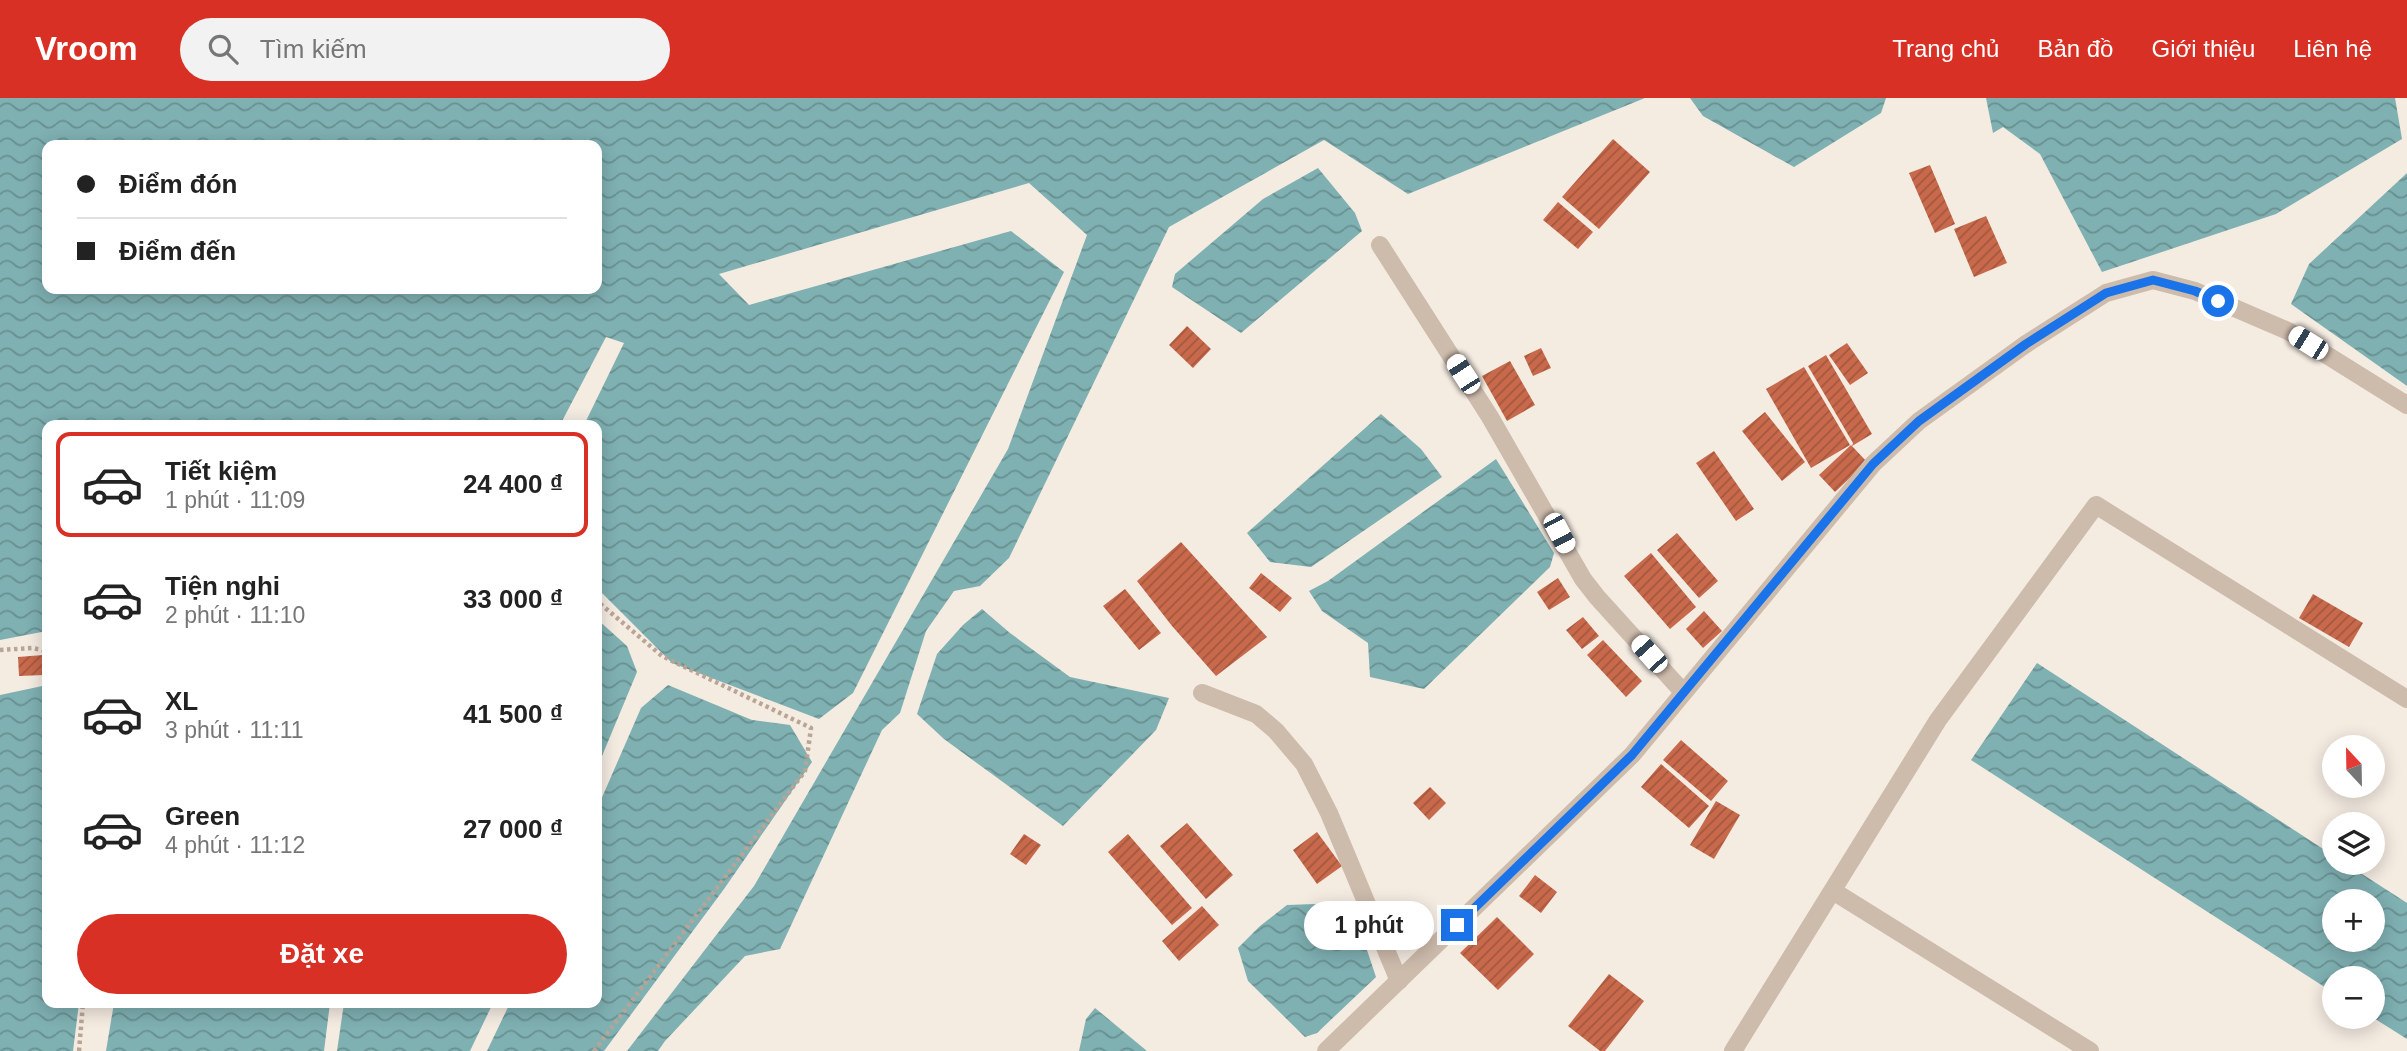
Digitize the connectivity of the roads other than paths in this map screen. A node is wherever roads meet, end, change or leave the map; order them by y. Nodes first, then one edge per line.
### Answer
1 (1380, 245) dead end
2 (2407, 405) edge
3 (1683, 692) junction
4 (1202, 693) dead end
5 (2407, 699) edge
6 (1833, 891) junction
7 (1399, 981) junction
8 (1326, 1051) edge
9 (1733, 1051) edge
10 (2090, 1051) edge

1 - 3 street
2 - 3 street
3 - 7 street
4 - 7 street
5 - 6 street
6 - 9 street
6 - 10 street
7 - 8 street

